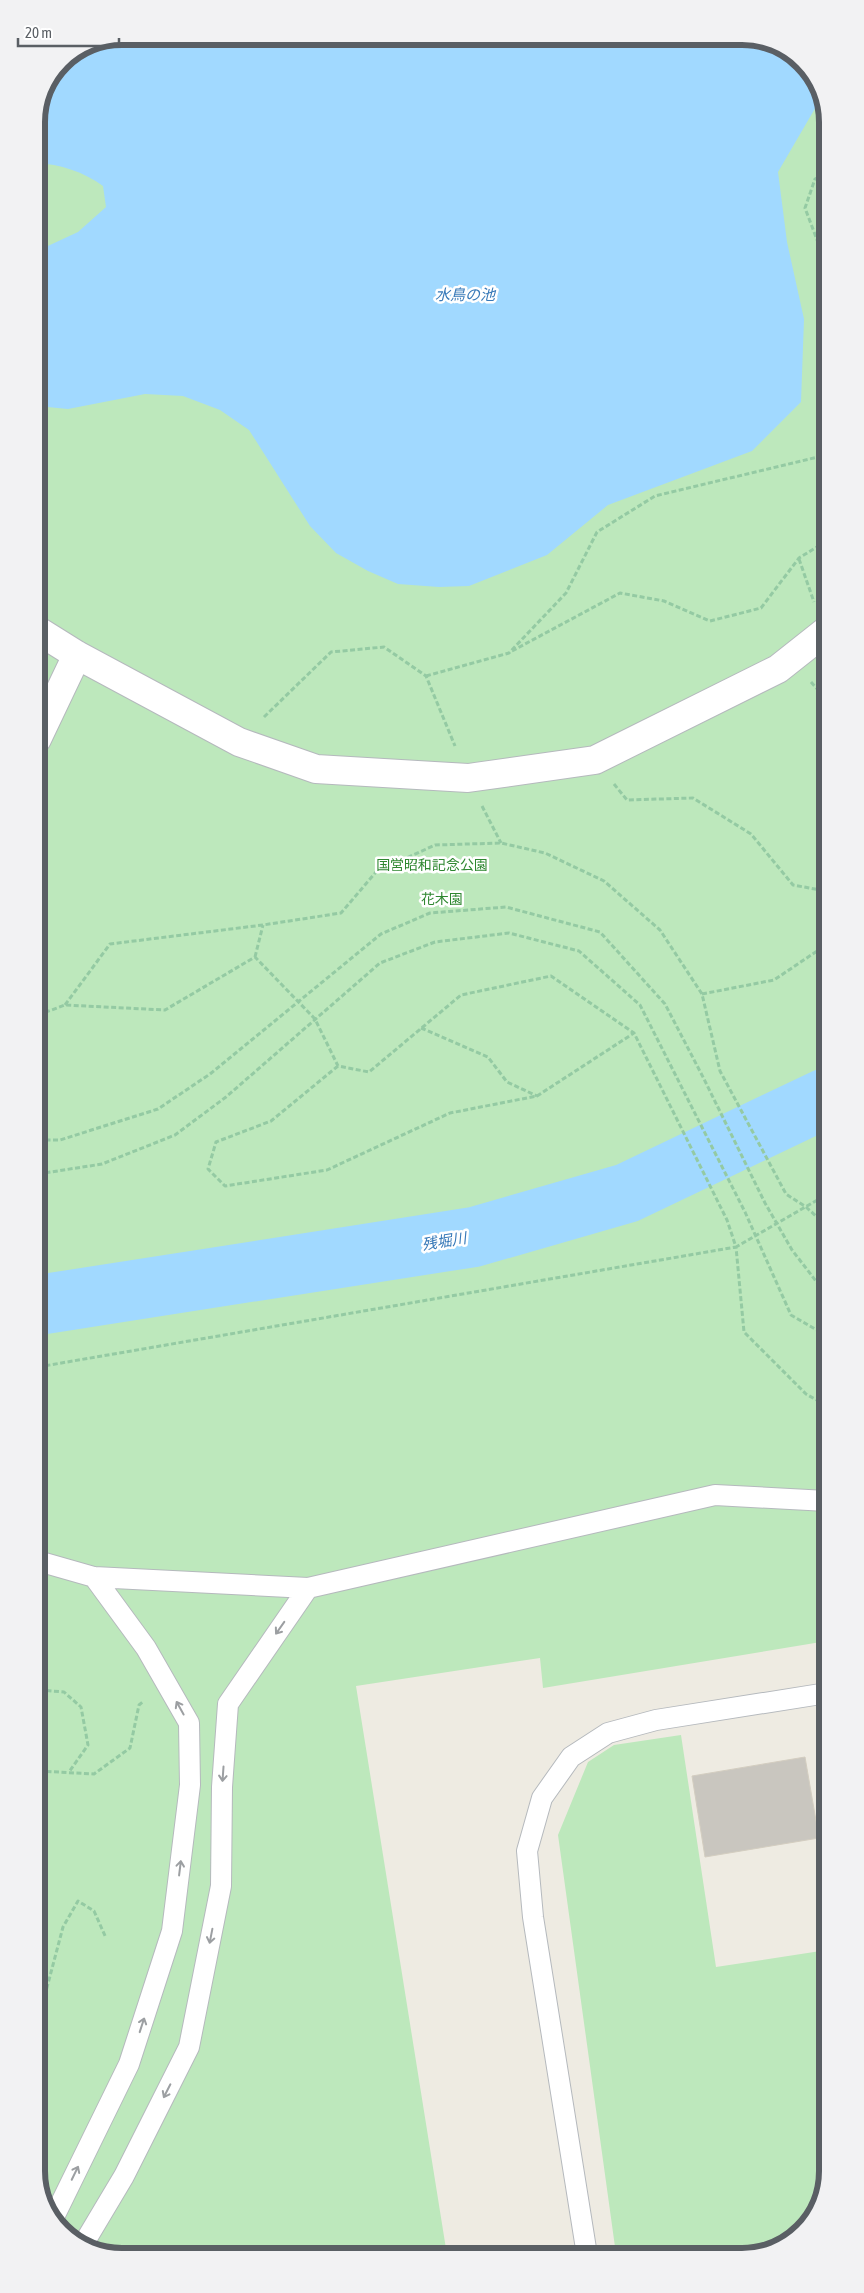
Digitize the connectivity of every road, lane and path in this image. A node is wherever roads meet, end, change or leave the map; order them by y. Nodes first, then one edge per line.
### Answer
1 (819, 177) edge
2 (819, 245) edge
3 (819, 459) edge
4 (819, 546) edge
5 (799, 558) junction
6 (819, 614) edge
7 (45, 635) edge
8 (819, 636) edge
9 (509, 653) junction
10 (77, 655) junction
11 (426, 676) junction
12 (45, 722) edge
13 (239, 742) junction
14 (595, 760) junction
15 (468, 778) junction
16 (501, 843) junction
17 (819, 890) edge
18 (263, 926) junction
19 (819, 950) edge
20 (255, 957) junction
21 (702, 994) junction
22 (298, 1002) junction
23 (65, 1005) junction
24 (45, 1012) edge
25 (315, 1019) junction
26 (420, 1028) junction
27 (634, 1033) junction
28 (338, 1066) junction
29 (538, 1096) junction
30 (45, 1140) edge
31 (45, 1173) edge
32 (819, 1199) edge
33 (806, 1207) junction
34 (819, 1219) edge
35 (778, 1223) junction
36 (755, 1237) junction
37 (736, 1248) junction
38 (819, 1285) edge
39 (819, 1332) edge
40 (45, 1367) edge
41 (819, 1401) edge
42 (819, 1501) edge
43 (45, 1563) edge
44 (94, 1577) junction
45 (308, 1588) junction
46 (167, 1685) junction
47 (45, 1690) edge
48 (819, 1694) edge
49 (45, 1771) edge
50 (69, 1772) junction
51 (106, 1938) dead end
52 (45, 1995) edge
53 (56, 2211) edge
54 (87, 2239) edge
55 (586, 2248) edge

1 - 2 path
3 - 9 path
4 - 5 path
5 - 6 path
5 - 9 path
7 - 10 street
8 - 14 street
9 - 11 path
10 - 12 street
10 - 13 street
11 - 13 path
11 - 15 path
13 - 15 street
14 - 15 street
14 - 17 path
15 - 16 path
16 - 18 path
16 - 21 path
18 - 20 path
18 - 23 path
19 - 21 path
20 - 22 path
20 - 23 path
21 - 33 path
22 - 25 path
22 - 30 path
22 - 35 path
23 - 24 path
25 - 28 path
25 - 31 path
25 - 36 path
26 - 27 path
26 - 28 path
26 - 29 path
27 - 29 path
27 - 37 path
28 - 29 path
32 - 33 path
33 - 34 path
33 - 35 path
35 - 36 path
35 - 38 path
36 - 37 path
36 - 39 path
37 - 40 path
37 - 41 path
42 - 45 lane
43 - 44 lane
44 - 45 lane
44 - 46 lane
45 -> 54 lane
46 - 50 path
53 -> 46 lane
47 - 50 path
48 - 55 lane
49 - 50 path
51 - 52 path

